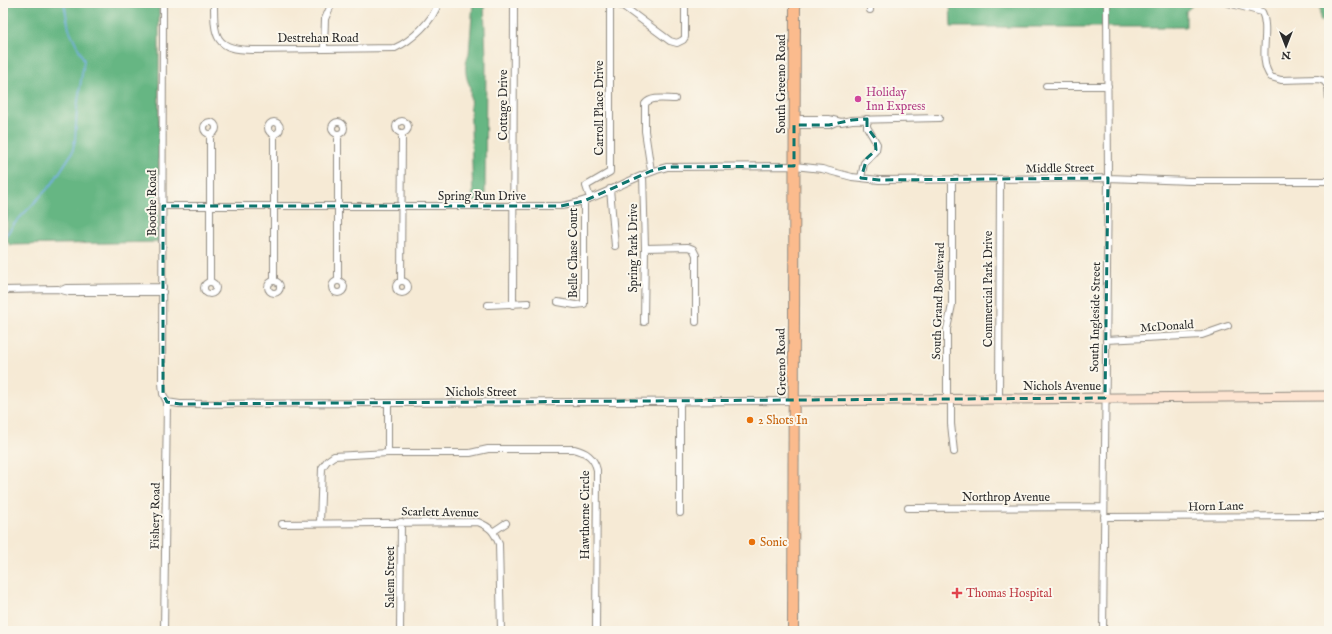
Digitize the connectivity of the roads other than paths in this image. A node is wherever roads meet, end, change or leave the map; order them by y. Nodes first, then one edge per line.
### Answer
1 (163, 3) edge
2 (214, 3) edge
3 (332, 3) edge
4 (438, 3) edge
5 (514, 3) edge
6 (610, 3) edge
7 (685, 3) edge
8 (795, 3) edge
9 (870, 3) edge
10 (1107, 3) edge
11 (1228, 3) edge
12 (870, 10) dead end
13 (324, 48) junction
14 (1046, 86) dead end
15 (1108, 86) junction
16 (675, 99) dead end
17 (1329, 100) edge
18 (939, 118) dead end
19 (867, 119) junction
20 (794, 122) junction
21 (402, 133) dead end
22 (210, 134) dead end
23 (274, 134) dead end
24 (338, 134) dead end
25 (794, 166) junction
26 (651, 170) junction
27 (643, 175) junction
28 (861, 178) junction
29 (1108, 178) junction
30 (952, 180) junction
31 (1000, 180) junction
32 (1329, 181) edge
33 (610, 190) junction
34 (590, 198) junction
35 (584, 201) junction
36 (163, 206) junction
37 (274, 206) junction
38 (338, 206) junction
39 (210, 207) junction
40 (401, 207) junction
41 (514, 207) junction
42 (615, 246) dead end
43 (645, 248) junction
44 (210, 281) dead end
45 (274, 281) dead end
46 (338, 281) dead end
47 (402, 281) dead end
48 (163, 289) junction
49 (3, 290) edge
50 (558, 302) dead end
51 (528, 303) dead end
52 (513, 304) junction
53 (488, 305) dead end
54 (644, 322) dead end
55 (696, 322) dead end
56 (1228, 326) dead end
57 (1106, 340) junction
58 (1329, 396) edge
59 (999, 398) junction
60 (1105, 398) junction
61 (949, 399) junction
62 (794, 401) junction
63 (167, 402) junction
64 (388, 403) junction
65 (680, 403) junction
66 (954, 452) dead end
67 (388, 453) junction
68 (1104, 507) junction
69 (908, 508) dead end
70 (680, 513) dead end
71 (1329, 516) edge
72 (1104, 517) junction
73 (401, 522) junction
74 (320, 523) junction
75 (506, 523) dead end
76 (282, 524) dead end
77 (494, 531) junction
78 (164, 631) edge
79 (400, 631) edge
80 (500, 631) edge
81 (596, 631) edge
82 (793, 631) edge
83 (1103, 631) edge

1 - 36 street, Boothe Road
2 - 13 street, Destrehan Road
3 - 13 street
4 - 13 street, Destrehan Road
5 - 41 street, Cottage Drive
6 - 7 street
6 - 34 street, Carroll Place Drive
8 - 20 main road, South Greeno Road
9 - 12 street
10 - 15 street, South Ingleside Street
11 - 17 street
14 - 15 street
15 - 29 street, South Ingleside Street
16 - 26 street
18 - 19 street
19 - 20 street
19 - 28 street
20 - 25 main road, South Greeno Road
21 - 40 street
22 - 39 street
23 - 37 street
24 - 38 street
25 - 26 street, Spring Run Drive
25 - 28 street, Middle Street
25 - 62 main road, Greeno Road
26 - 27 street, Spring Run Drive
27 - 33 street, Spring Run Drive
27 - 43 street, Spring Park Drive
28 - 30 street, Middle Street
29 - 31 street, Middle Street
29 - 32 street, Middle Street
29 - 57 street, South Ingleside Street
30 - 31 street, Middle Street
30 - 61 street, South Grand Boulevard
31 - 59 street, Commercial Park Drive
33 - 34 street, Spring Run Drive
33 - 42 street
34 - 35 street, Spring Run Drive
35 - 41 street, Spring Run Drive
35 - 50 street, Belle Chase Court
36 - 39 street, Spring Run Drive
36 - 48 street, Boothe Road
37 - 38 street, Spring Run Drive
37 - 39 street, Spring Run Drive
37 - 45 street
38 - 40 street, Spring Run Drive
38 - 46 street
39 - 44 street
40 - 41 street, Spring Run Drive
40 - 47 street
41 - 52 street, Cottage Drive
43 - 54 street, Spring Park Drive
43 - 55 street
48 - 49 street
48 - 63 street, Boothe Road
51 - 52 street
52 - 53 street
56 - 57 street, McDonald
57 - 60 street, South Ingleside Street
58 - 60 street, Nichols Avenue
59 - 60 street, Nichols Avenue
59 - 61 street, Nichols Avenue
60 - 68 street, South Ingleside Street
61 - 62 street, Nichols Avenue
61 - 66 street, South Grand Boulevard
62 - 65 street, Nichols Street
62 - 82 main road, Greeno Road
63 - 64 street, Nichols Street
63 - 78 street, Fishery Road
64 - 65 street, Nichols Street
64 - 67 street
65 - 70 street
67 - 74 street, Hawthorne Circle
67 - 81 street, Hawthorne Circle
68 - 69 street, Northrop Avenue
68 - 72 street, South Ingleside Street
71 - 72 street, Horn Lane
72 - 83 street, South Ingleside Street
73 - 74 street, Scarlett Avenue
73 - 77 street, Scarlett Avenue
73 - 79 street, Salem Street
74 - 76 street, Scarlett Avenue
75 - 77 street
77 - 80 street

